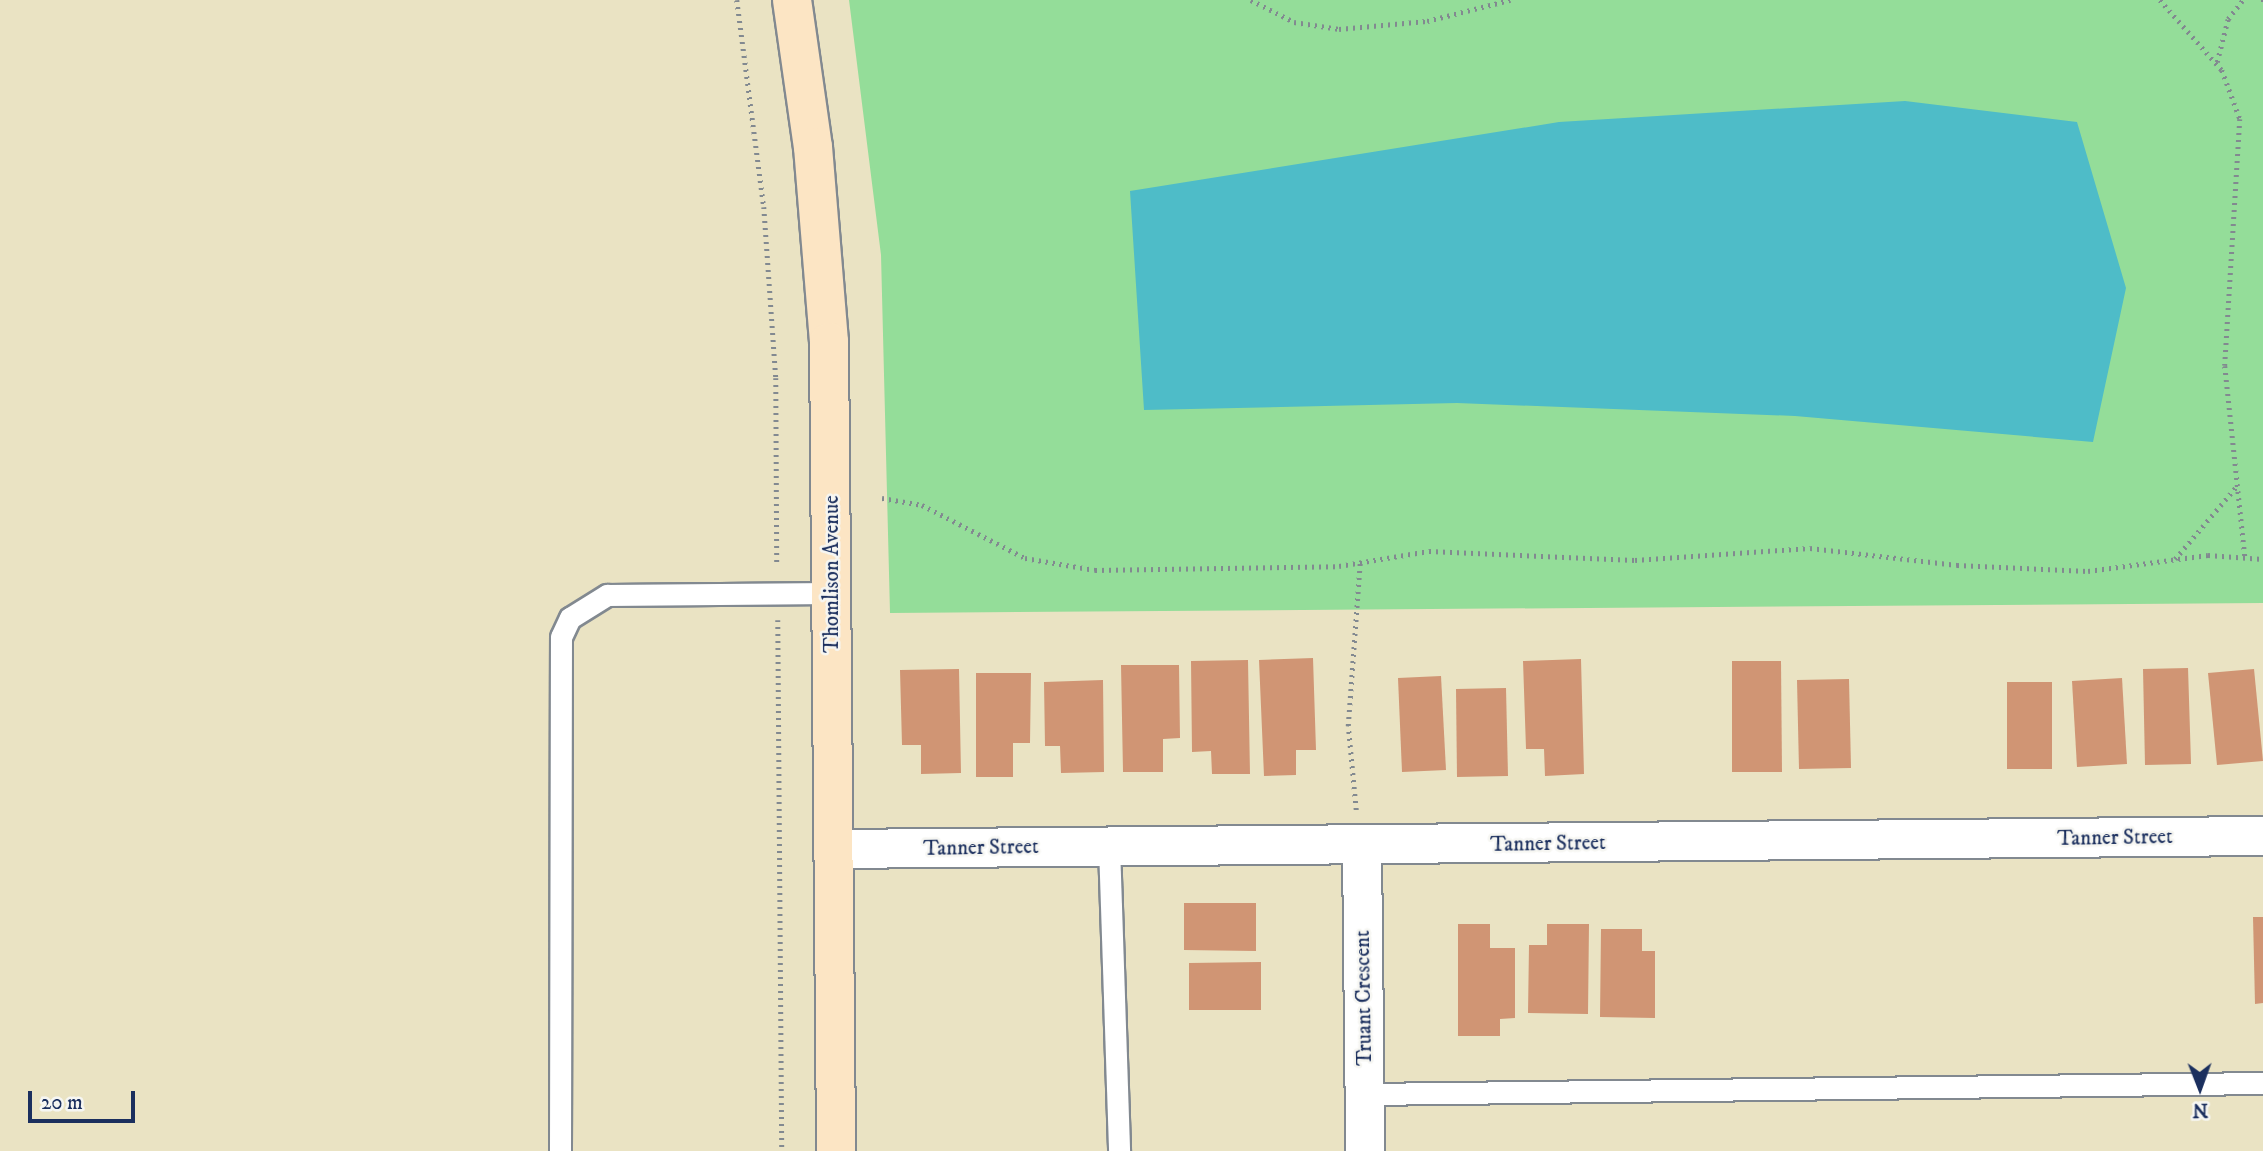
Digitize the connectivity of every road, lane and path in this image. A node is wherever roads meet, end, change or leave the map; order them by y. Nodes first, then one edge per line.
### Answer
1 (792, 0) edge
2 (1251, 0) edge
3 (1510, 0) edge
4 (2160, 0) edge
5 (2244, 0) edge
6 (2217, 63) junction
7 (2237, 485) junction
8 (882, 498) dead end
9 (2245, 556) junction
10 (2263, 559) edge
11 (2174, 560) junction
12 (1360, 563) junction
13 (832, 593) junction
14 (2263, 836) edge
15 (1109, 846) junction
16 (1362, 846) junction
17 (833, 849) junction
18 (2263, 1083) edge
19 (1366, 1094) junction
20 (560, 1151) edge
21 (836, 1151) edge
22 (1119, 1151) edge
23 (1365, 1151) edge

1 - 13 street, Thomlison Avenue
2 - 3 path
4 - 6 path
5 - 6 path
6 - 7 path
7 - 9 path
7 - 11 path
8 - 12 path
9 - 10 path
9 - 11 path
11 - 12 path
12 - 16 path
13 - 17 street, Thomlison Avenue
13 - 20 lane
14 - 16 street, Tanner Street
15 - 16 street, Tanner Street
15 - 17 street, Tanner Street
15 - 22 lane
16 - 19 street, Truant Crescent
17 - 21 street, Thomlison Avenue
18 - 19 lane
19 - 23 street, Truant Crescent

